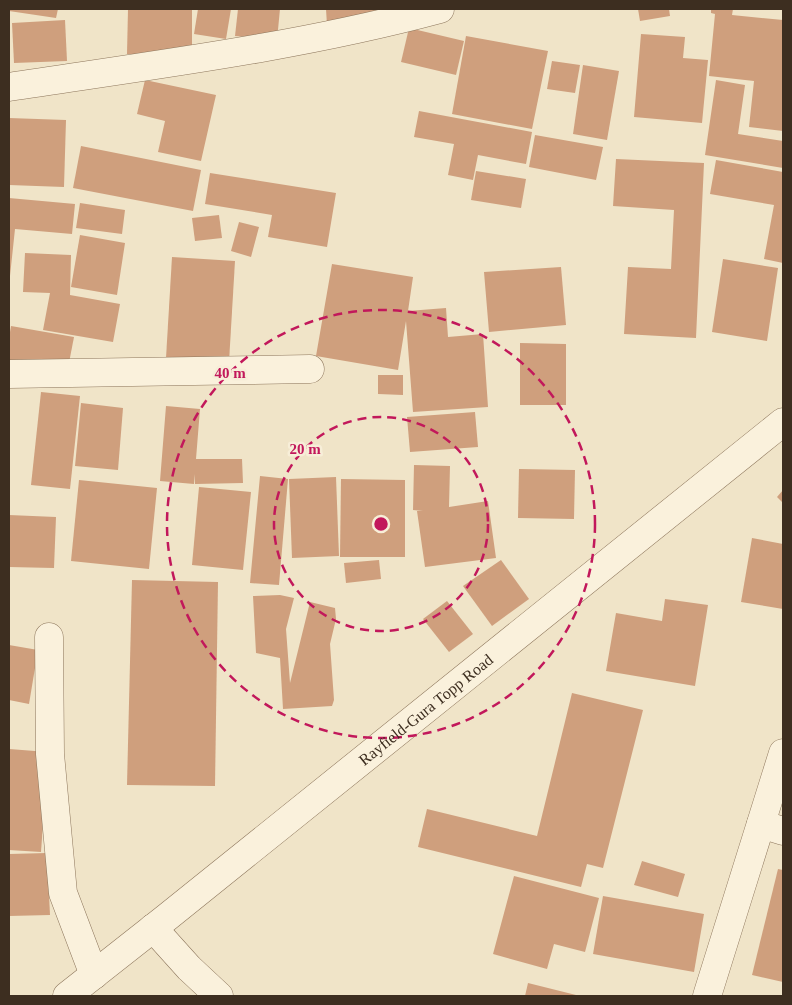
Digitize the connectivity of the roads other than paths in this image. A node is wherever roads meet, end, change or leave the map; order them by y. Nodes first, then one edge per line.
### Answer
1 (440, 9) edge
2 (9, 87) edge
3 (310, 370) dead end
4 (9, 374) edge
5 (783, 422) edge
6 (49, 638) dead end
7 (783, 753) edge
8 (772, 827) edge
9 (153, 928) junction
10 (94, 975) junction
11 (67, 996) edge
12 (219, 996) edge
13 (707, 996) edge

1 - 2 street
3 - 4 street
5 - 9 street, Rayfield-Gura Topp Road
6 - 10 street
7 - 8 street
8 - 13 street
9 - 10 street, Rayfield-Gura Topp Road
9 - 12 street
10 - 11 street, Rayfield-Gura Topp Road

